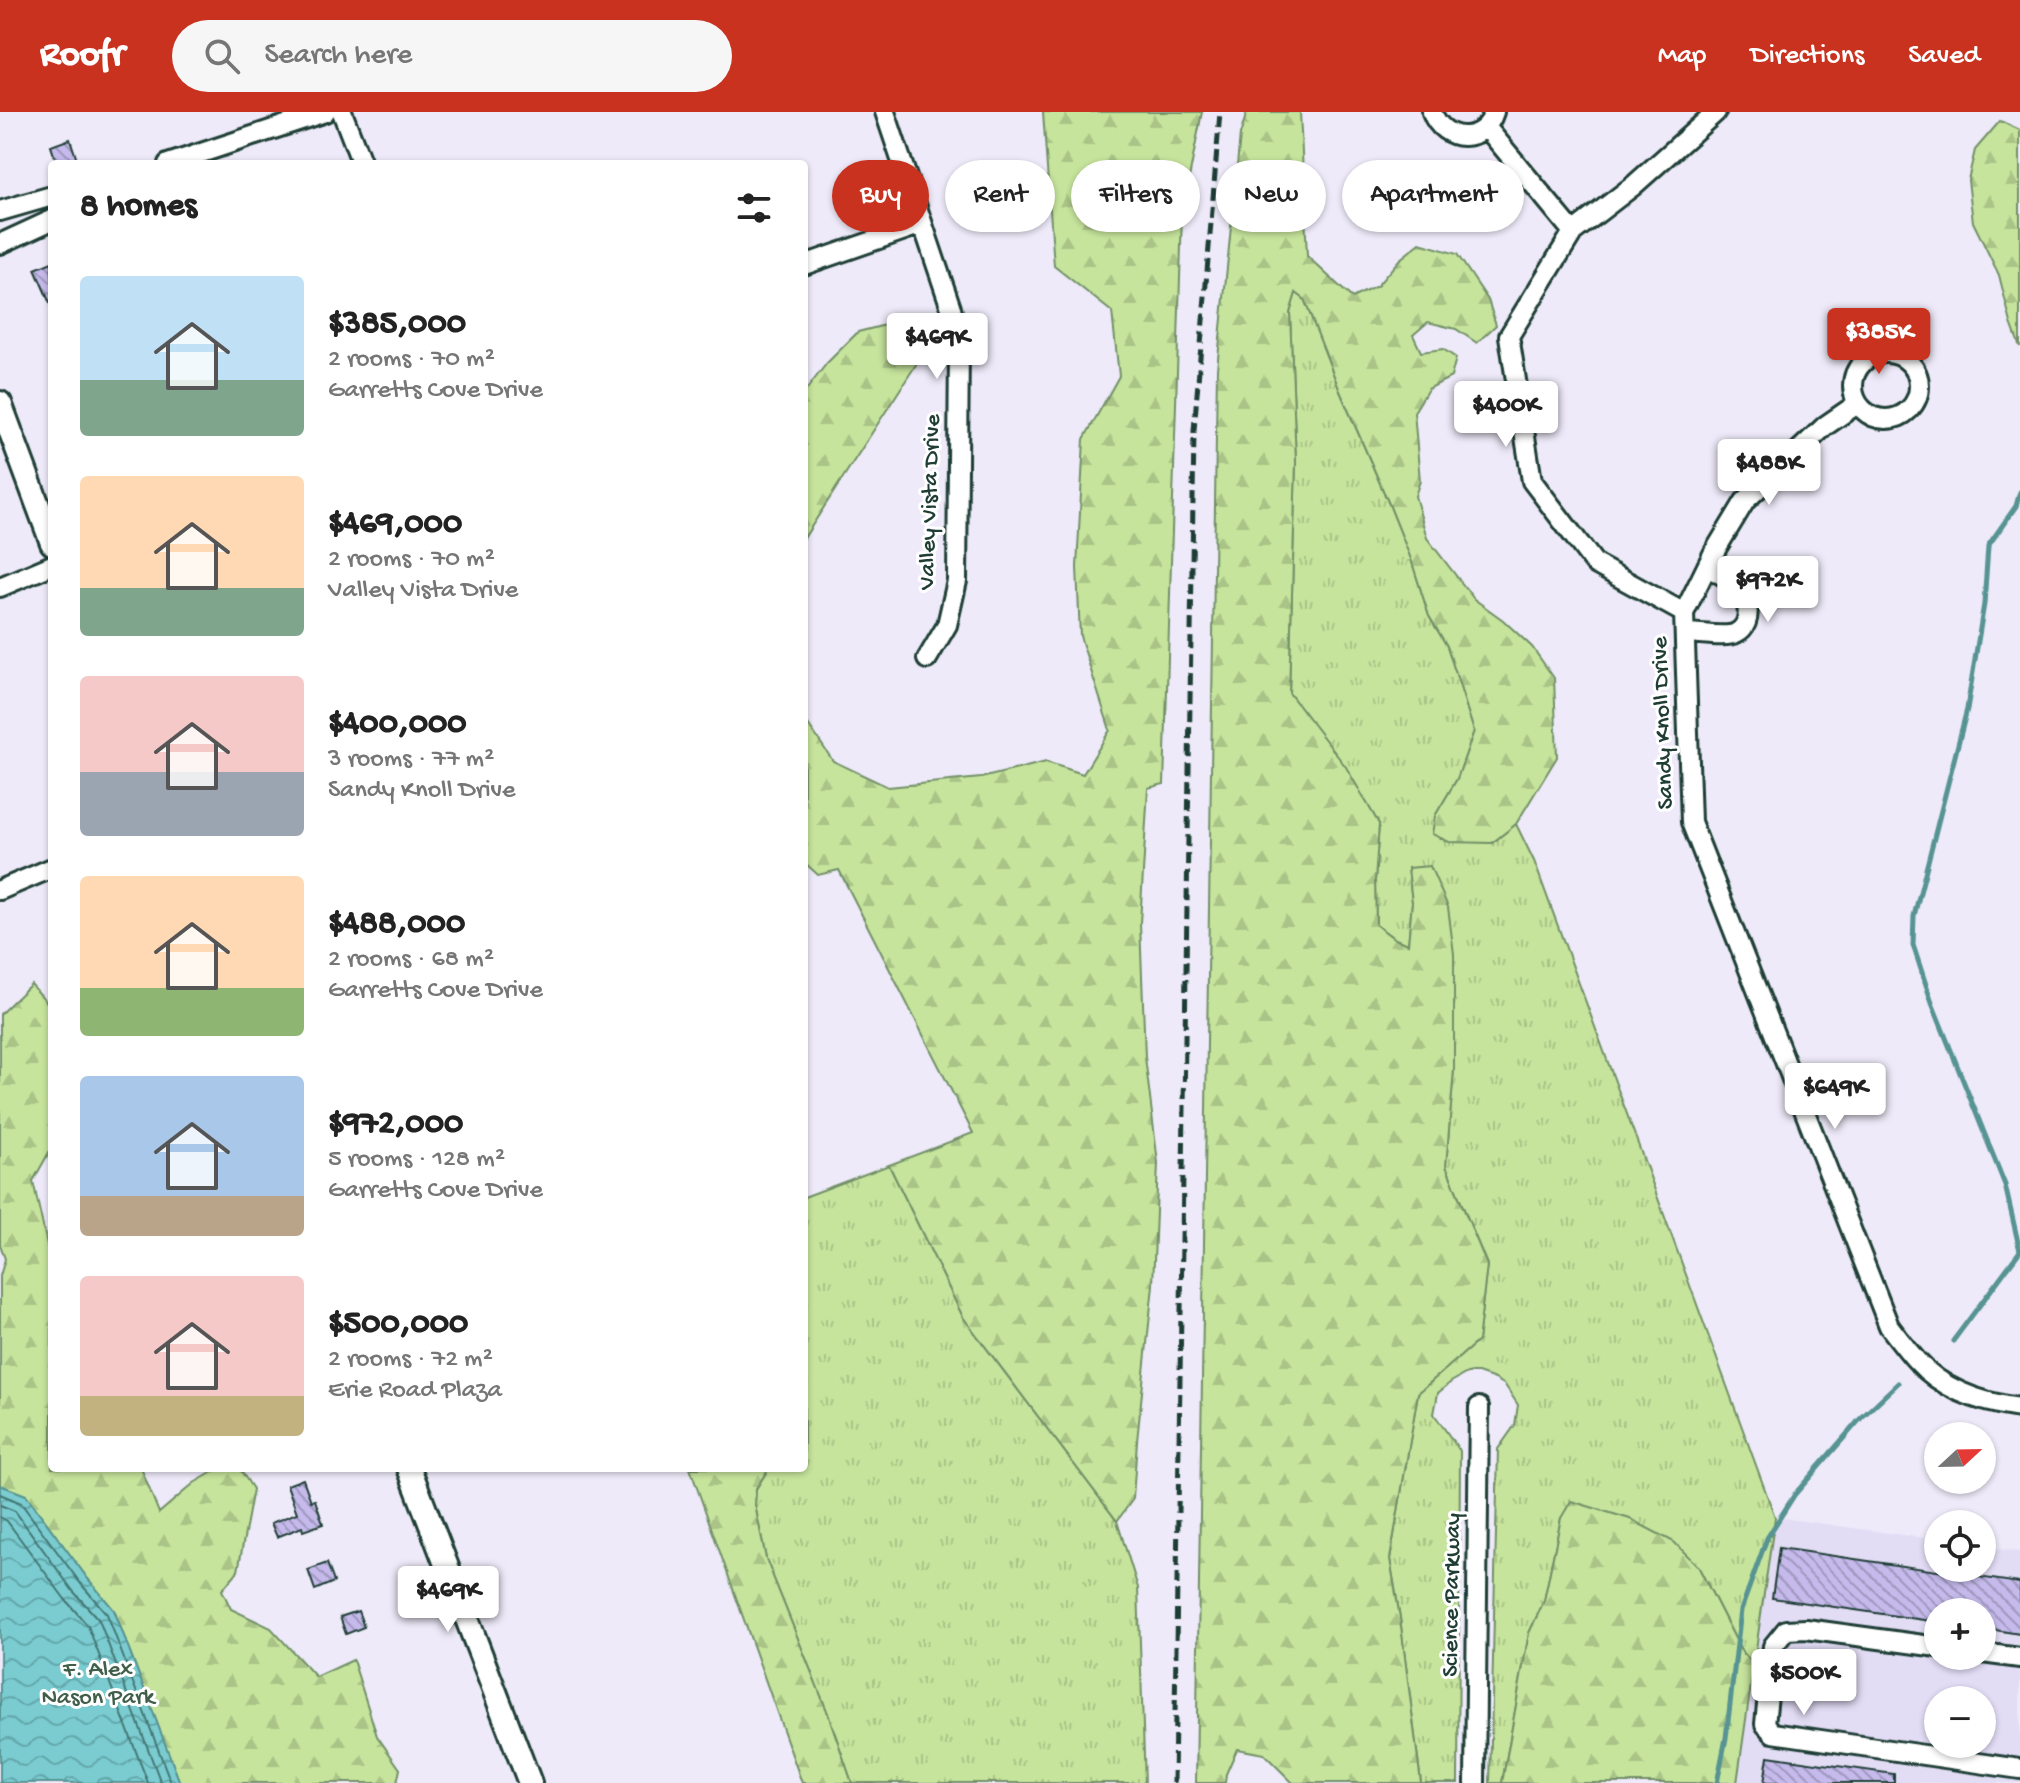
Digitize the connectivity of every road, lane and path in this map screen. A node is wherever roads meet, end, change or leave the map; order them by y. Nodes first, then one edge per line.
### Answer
1 (325, 112) edge
2 (342, 112) edge
3 (885, 112) edge
4 (1432, 112) edge
5 (1716, 112) edge
6 (1490, 120) edge
7 (180, 160) edge
8 (360, 160) edge
9 (901, 160) edge
10 (48, 197) edge
11 (0, 211) edge
12 (48, 222) edge
13 (899, 232) edge
14 (925, 232) edge
15 (1573, 232) junction
16 (0, 244) edge
17 (808, 264) edge
18 (0, 403) edge
19 (1857, 404) dead end
20 (48, 532) edge
21 (1707, 566) junction
22 (48, 567) edge
23 (0, 587) edge
24 (1684, 613) junction
25 (1685, 633) junction
26 (927, 659) dead end
27 (48, 870) edge
28 (0, 890) edge
29 (1479, 1407) dead end
30 (2020, 1408) edge
31 (411, 1472) edge
32 (1924, 1645) edge
33 (1996, 1655) edge
34 (2020, 1658) edge
35 (2020, 1769) edge
36 (530, 1783) edge
37 (1475, 1783) edge

1 - 7 street
2 - 8 street
3 - 9 street, Valley Vista Drive
4 - 6 street
5 - 15 street, Sandy Knoll Drive
6 - 15 street
10 - 11 street
12 - 16 street
13 - 17 street
14 - 26 street, Valley Vista Drive
15 - 24 street, Sandy Knoll Drive
18 - 20 street
19 - 21 street
21 - 24 street
21 - 25 street
22 - 23 street
24 - 25 street, Sandy Knoll Drive
25 - 30 street, Sandy Knoll Drive
27 - 28 street
29 - 37 street, Science Parkway
31 - 36 street
32 - 35 street
33 - 34 street

